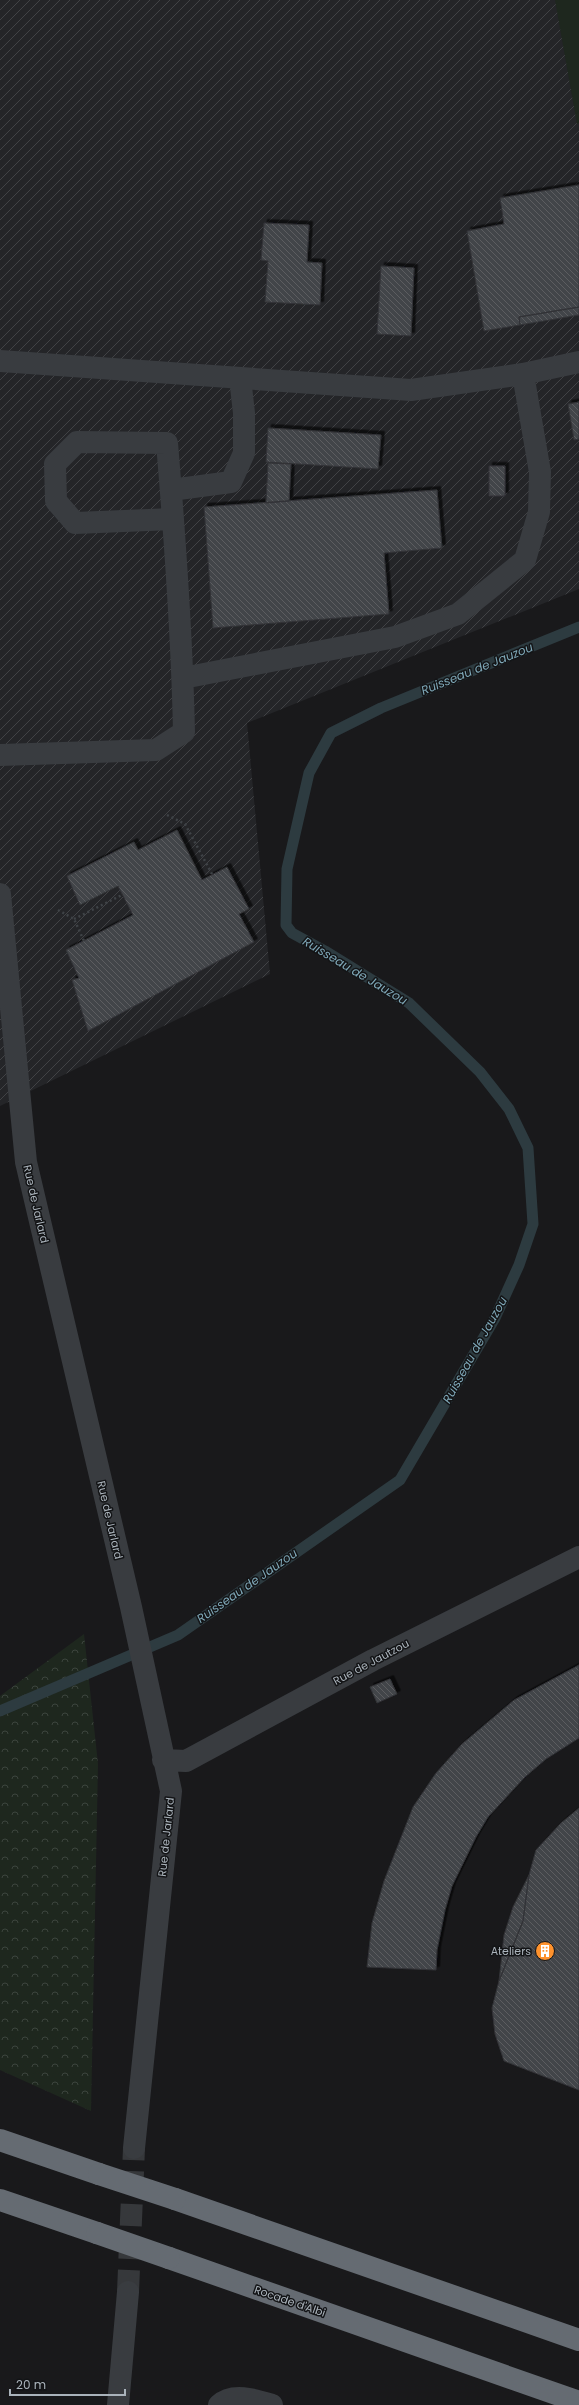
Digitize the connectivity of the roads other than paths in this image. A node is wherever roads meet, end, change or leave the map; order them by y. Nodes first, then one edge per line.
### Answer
1 (0, 361) edge
2 (579, 362) edge
3 (523, 374) junction
4 (240, 378) junction
5 (171, 490) junction
6 (173, 519) junction
7 (183, 678) junction
8 (0, 755) edge
9 (0, 894) edge
10 (579, 1556) edge
11 (163, 1760) junction
12 (0, 2140) edge
13 (134, 2148) tunnel mouth
14 (0, 2200) edge
15 (128, 2292) tunnel mouth
16 (579, 2340) edge
17 (579, 2402) edge
18 (118, 2405) edge
19 (219, 2405) edge
20 (272, 2405) edge

1 - 4 street
2 - 3 street
3 - 4 street
3 - 7 street
4 - 5 street
5 - 6 street
5 - 6 street
6 - 7 street
7 - 8 street
9 - 11 street, Rue de Jarlard
10 - 11 street, Rue de Jautzou
11 - 13 street, Rue de Jarlard
12 - 16 highway, bridge
14 - 17 highway, Rocade d'Albi, bridge
15 - 18 street
19 - 20 street

